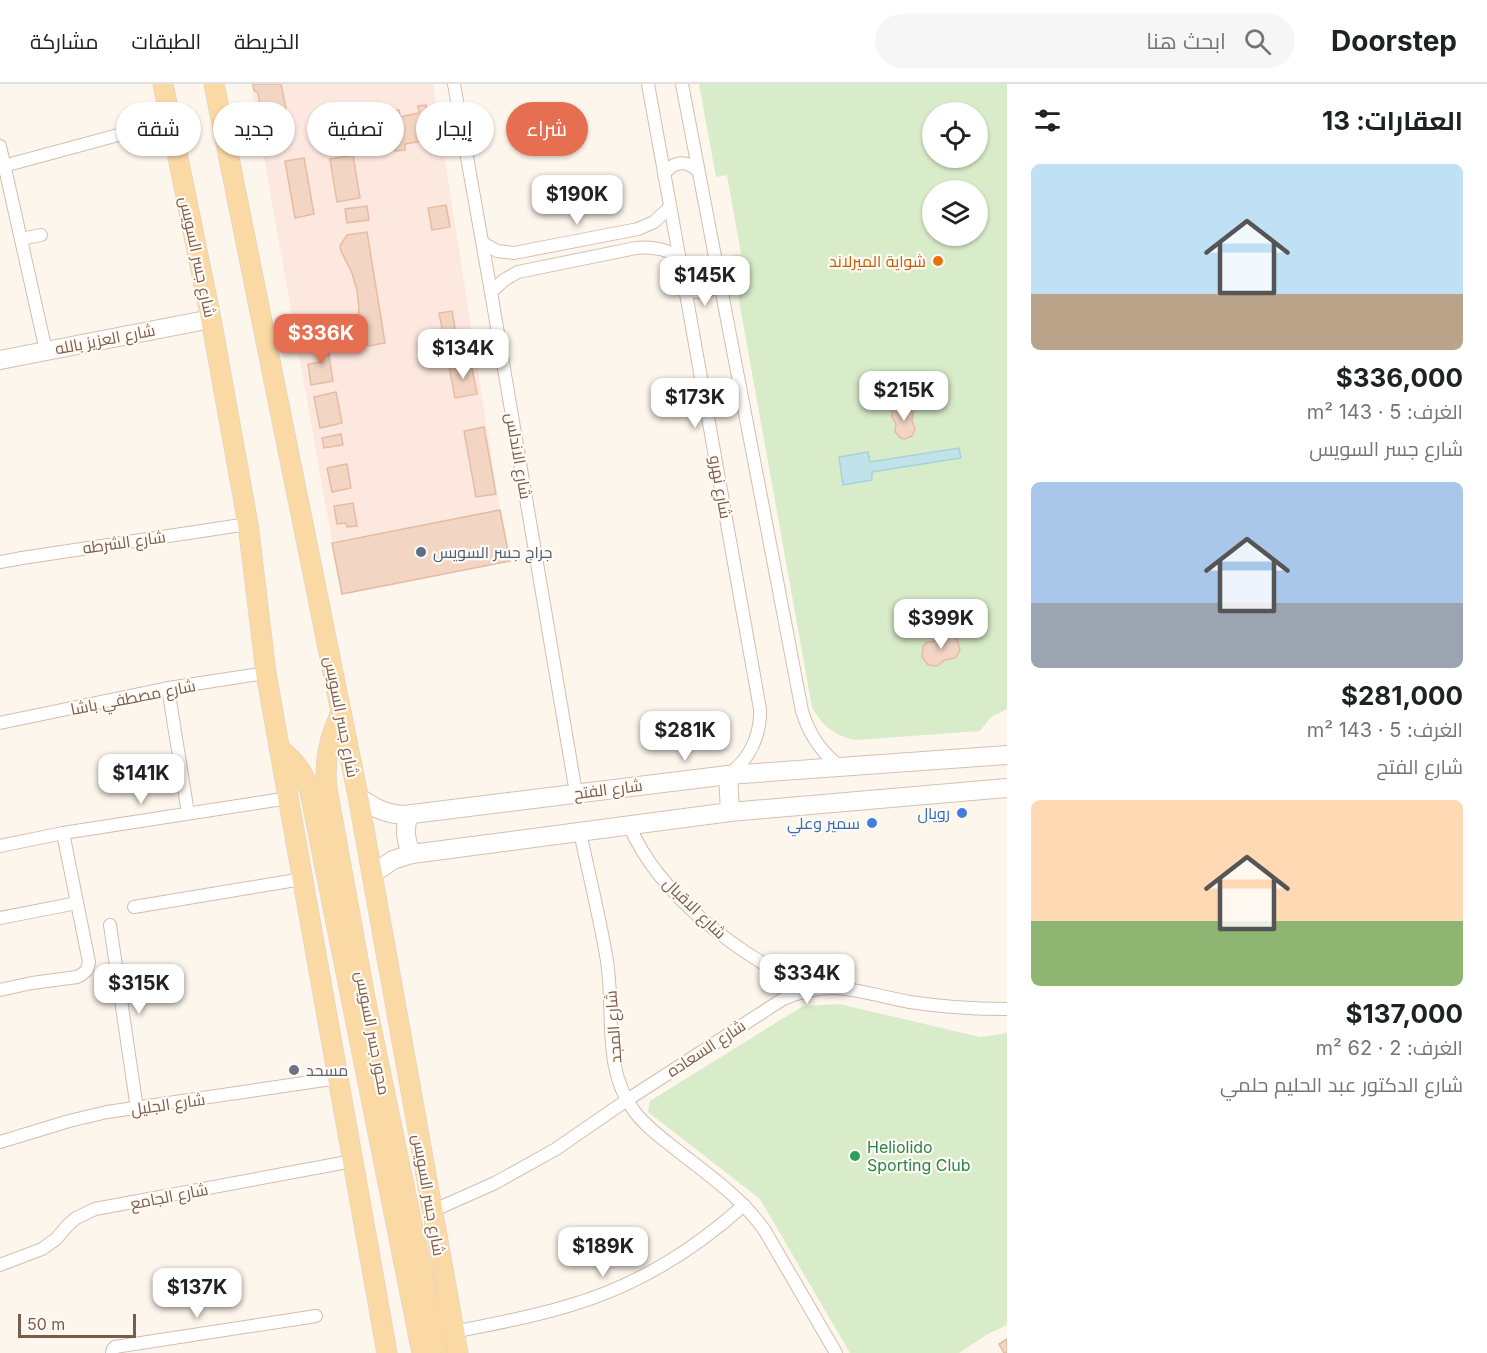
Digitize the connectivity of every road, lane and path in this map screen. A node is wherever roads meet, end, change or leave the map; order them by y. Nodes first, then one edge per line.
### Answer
1 (163, 84) edge
2 (214, 84) edge
3 (454, 84) edge
4 (648, 84) edge
5 (682, 84) edge
6 (166, 102) edge
7 (116, 135) edge
8 (0, 146) edge
9 (177, 156) edge
10 (2, 166) edge
11 (698, 170) junction
12 (664, 174) junction
13 (670, 207) junction
14 (41, 235) dead end
15 (21, 239) junction
16 (483, 243) junction
17 (679, 257) junction
18 (719, 284) junction
19 (686, 288) junction
20 (491, 292) junction
21 (210, 319) junction
22 (46, 351) junction
23 (0, 360) edge
24 (248, 524) junction
25 (0, 562) edge
26 (266, 673) junction
27 (168, 688) junction
28 (341, 713) junction
29 (0, 723) edge
30 (280, 749) junction
31 (1007, 755) edge
32 (841, 767) junction
33 (728, 775) junction
34 (1007, 788) edge
35 (576, 793) junction
36 (358, 796) junction
37 (289, 798) junction
38 (730, 812) junction
39 (188, 813) junction
40 (409, 815) junction
41 (629, 825) junction
42 (580, 832) junction
43 (63, 833) junction
44 (0, 846) edge
45 (412, 854) junction
46 (372, 874) junction
47 (302, 879) junction
48 (77, 903) junction
49 (134, 907) dead end
50 (0, 918) edge
51 (110, 925) dead end
52 (811, 989) junction
53 (0, 990) edge
54 (1007, 1009) edge
55 (338, 1078) junction
56 (627, 1100) junction
57 (137, 1109) junction
58 (0, 1142) edge
59 (353, 1161) junction
60 (744, 1205) junction
61 (432, 1211) junction
62 (0, 1265) edge
63 (316, 1316) dead end
64 (454, 1332) junction
65 (831, 1351) edge
66 (112, 1353) edge
67 (387, 1353) edge
68 (422, 1353) edge
69 (437, 1353) edge
70 (458, 1353) edge

1 - 6 main road, شارع جسر السويس
2 - 28 main road, شارع جسر السويس
3 - 16 street, شارع الاندلس
4 - 12 street, شارع نهرو
5 - 11 street
7 - 10 street
8 - 10 street
9 - 21 main road, شارع جسر السويس
10 - 15 street
11 - 12 street
11 - 18 street
12 - 13 street, شارع نهرو
13 - 16 street
13 - 17 street, شارع نهرو
14 - 15 street
15 - 22 street
16 - 20 street, شارع الاندلس
17 - 19 street, شارع نهرو
17 - 20 street
18 - 19 street
18 - 32 street
19 - 33 street, شارع نهرو
20 - 35 street, شارع الاندلس
21 - 22 main road, شارع العزيز بالله
21 - 24 main road, شارع جسر السويس
22 - 23 main road, شارع العزيز بالله
24 - 25 street, شارع الشرطه
24 - 26 main road, شارع جسر السويس
26 - 27 street, شارع مصطفي باشا
26 - 30 main road, شارع جسر السويس
27 - 29 street, شارع مصطفي باشا
27 - 39 street
28 - 36 main road, شارع جسر السويس
28 - 69 main road, محور جسر السويس
30 - 37 main road, شارع جسر السويس
30 - 68 main road, محور جسر السويس
31 - 32 main road, شارع الفتح
32 - 33 main road, شارع الفتح
33 - 35 main road, شارع الفتح
33 - 38 main road
34 - 38 main road
35 - 40 main road, شارع الفتح
36 - 40 main road, شارع الفتح
36 - 46 main road, شارع جسر السويس
37 - 39 street
37 - 47 main road, شارع جسر السويس
38 - 41 main road
39 - 43 street
40 - 45 main road
41 - 42 main road
41 - 52 street, شارع الاقبال
42 - 45 main road
42 - 56 street, شارع المجد
43 - 44 street
43 - 48 street
45 - 46 main road
46 - 61 main road, شارع جسر السويس
47 - 49 street
47 - 55 main road, شارع جسر السويس
48 - 50 street
48 - 53 street
51 - 57 street
52 - 54 street, شارع السعاده
52 - 56 street, شارع السعاده
55 - 57 street, شارع الجليل
55 - 59 main road, شارع جسر السويس
56 - 60 street, شارع المجد
56 - 61 street, شارع السعاده
57 - 58 street, شارع الجليل
59 - 62 street, شارع الجامع
59 - 67 main road, شارع جسر السويس
60 - 64 street
60 - 65 street, شارع المجد
61 - 64 main road, شارع جسر السويس
63 - 66 street
64 - 70 main road, شارع جسر السويس

